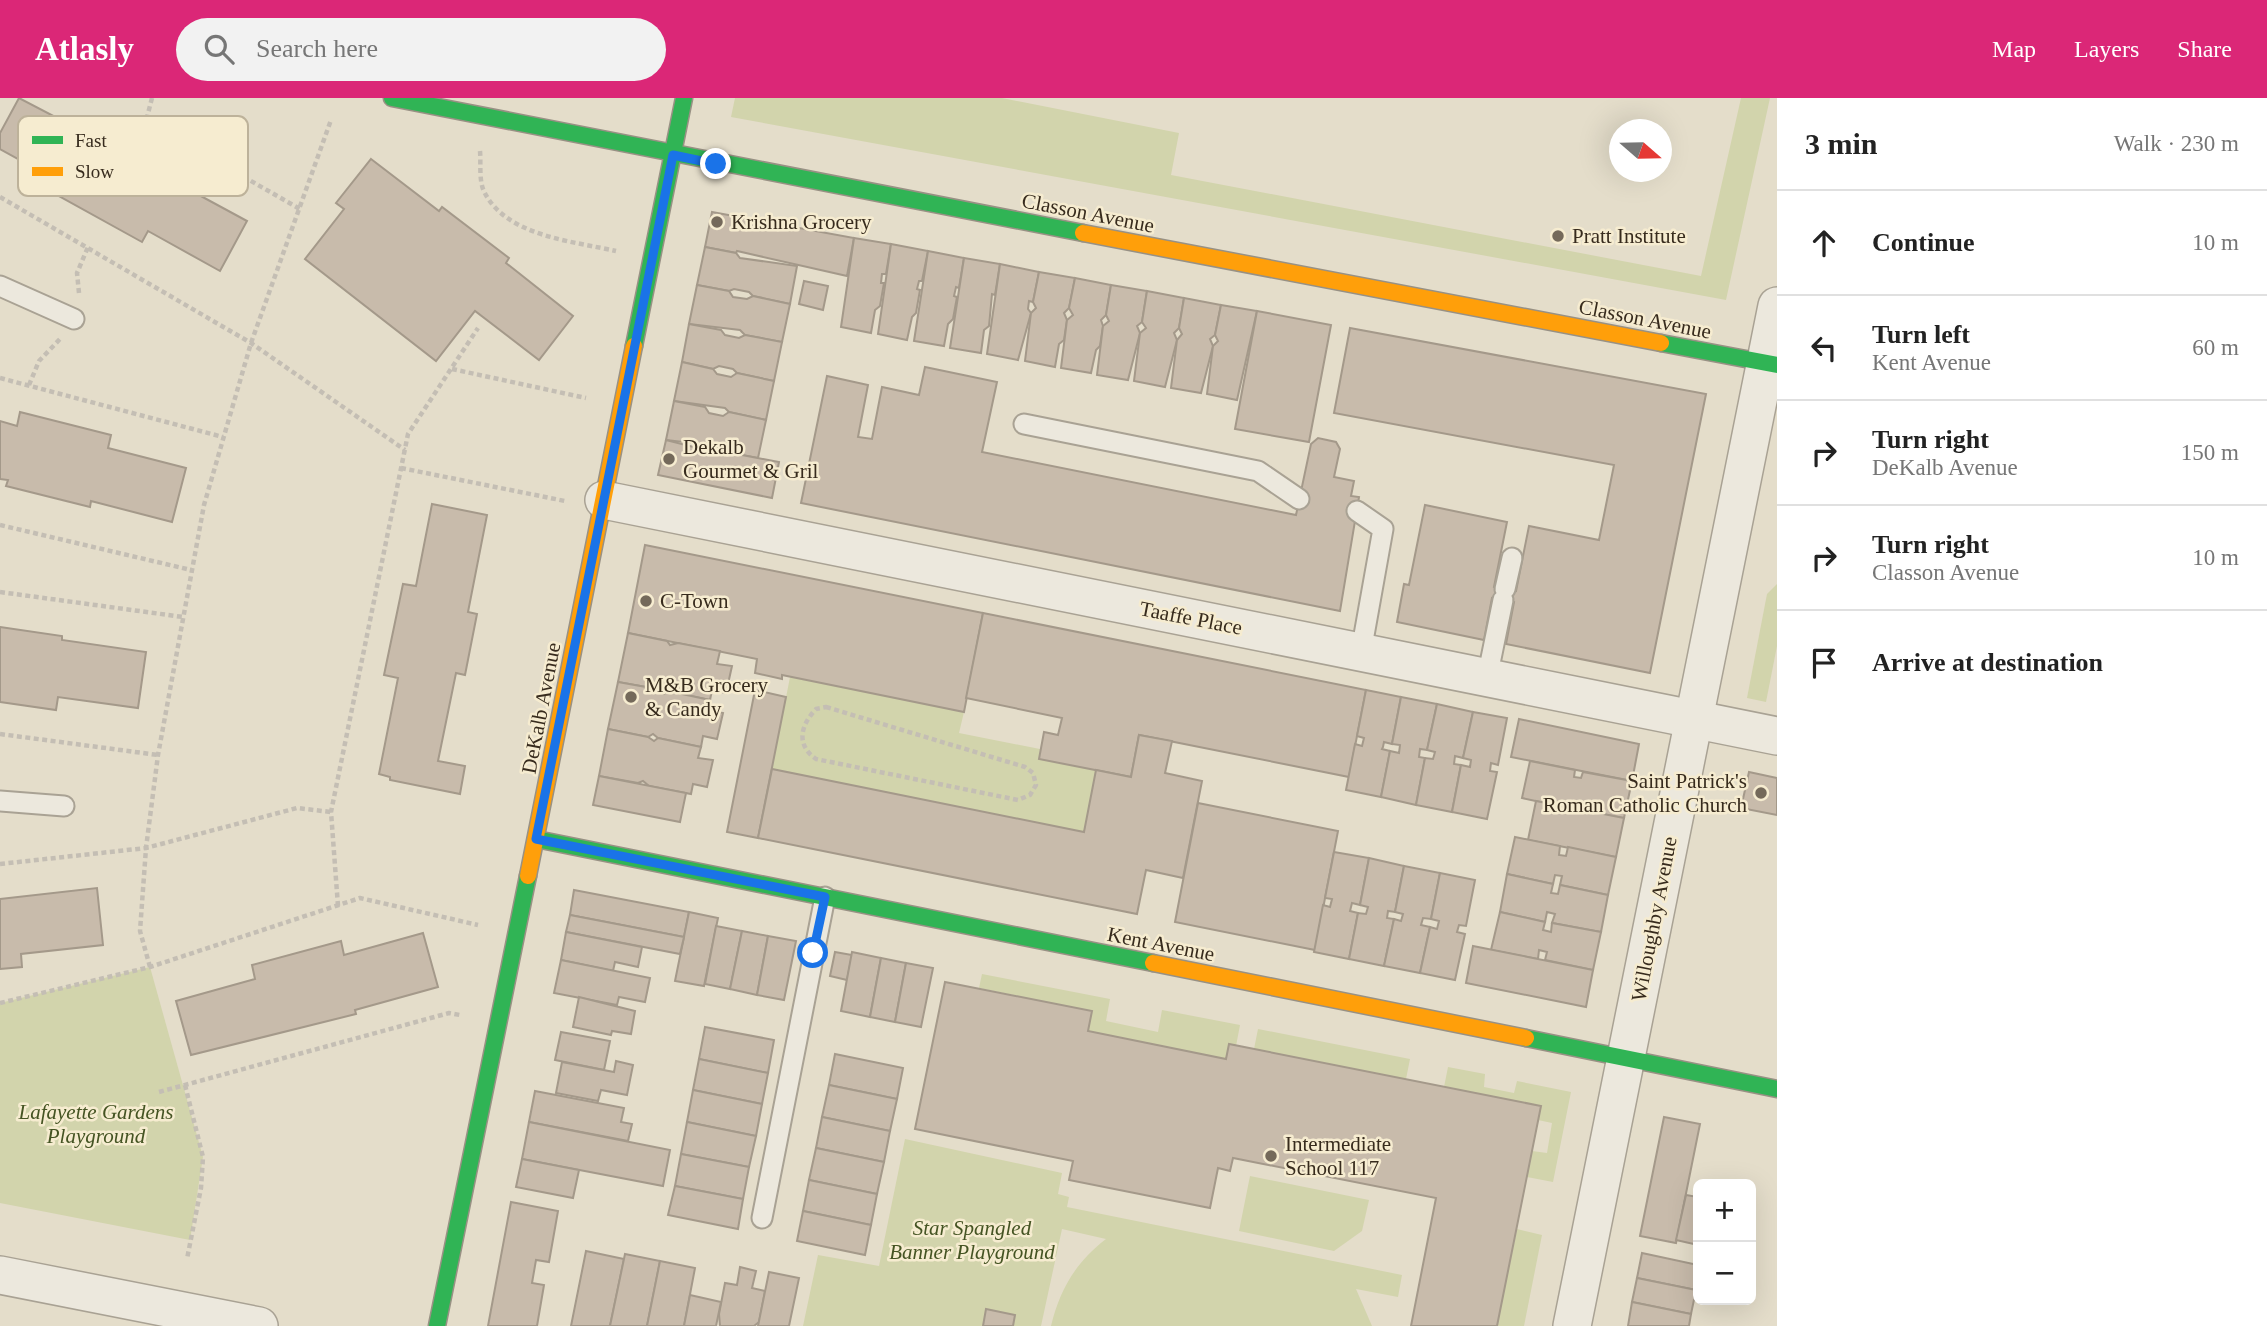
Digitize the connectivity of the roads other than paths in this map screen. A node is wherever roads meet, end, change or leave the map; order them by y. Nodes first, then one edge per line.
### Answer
1 (392, 98) edge
2 (684, 98) edge
3 (673, 155) junction
4 (0, 286) edge
5 (1777, 306) edge
6 (74, 319) dead end
7 (1771, 364) edge
8 (1024, 425) dead end
9 (1299, 499) dead end
10 (604, 500) junction
11 (1357, 511) dead end
12 (1512, 558) dead end
13 (1361, 652) junction
14 (1487, 678) junction
15 (1695, 719) junction
16 (1777, 736) edge
17 (0, 801) edge
18 (64, 806) dead end
19 (536, 839) junction
20 (825, 897) junction
21 (1626, 1058) junction
22 (1777, 1089) edge
23 (762, 1218) dead end
24 (0, 1275) edge
25 (259, 1326) edge
26 (437, 1326) edge
27 (1572, 1326) edge

1 - 3 street, Classon Avenue
2 - 3 street, DeKalb Avenue
3 - 7 street, Classon Avenue
3 - 10 street, DeKalb Avenue
4 - 6 lane
5 - 7 street, Willoughby Avenue
7 - 15 street, Willoughby Avenue
8 - 9 lane
10 - 13 street, Taaffe Place
10 - 19 street, DeKalb Avenue
11 - 13 lane
12 - 14 lane
13 - 14 street, Taaffe Place
14 - 15 street, Taaffe Place
15 - 16 street, Taaffe Place
15 - 21 street, Willoughby Avenue
17 - 18 lane
19 - 20 street, Kent Avenue
19 - 26 street, DeKalb Avenue
20 - 21 street, Kent Avenue
20 - 23 lane
21 - 22 street, Kent Avenue
21 - 27 street, Willoughby Avenue
24 - 25 street

